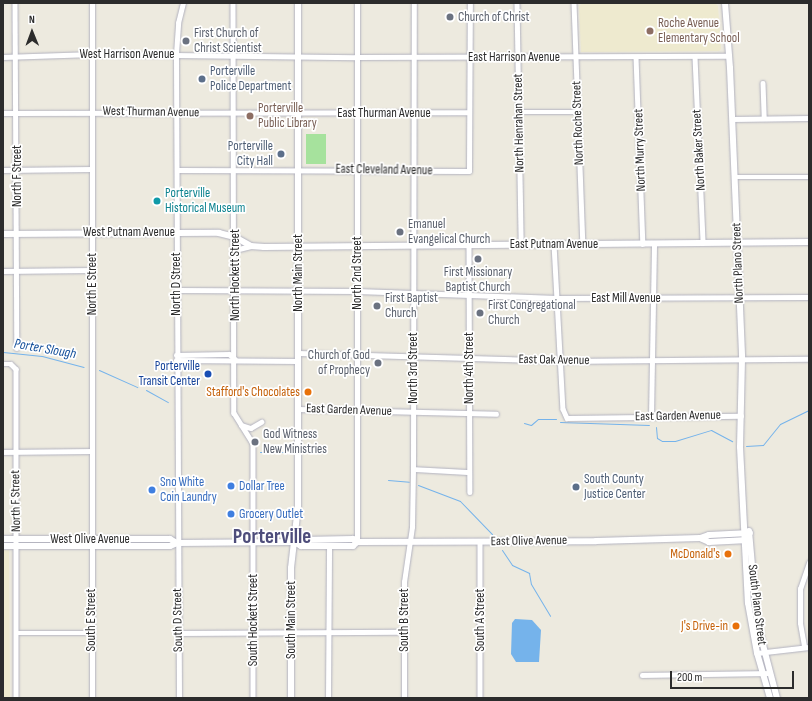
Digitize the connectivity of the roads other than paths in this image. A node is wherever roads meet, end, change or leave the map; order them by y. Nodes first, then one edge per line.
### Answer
1 (15, 3) edge
2 (92, 3) edge
3 (183, 3) edge
4 (233, 3) edge
5 (298, 3) edge
6 (357, 3) edge
7 (414, 3) edge
8 (470, 3) edge
9 (517, 3) edge
10 (574, 3) edge
11 (725, 3) edge
12 (93, 54) junction
13 (176, 54) junction
14 (232, 55) junction
15 (16, 56) junction
16 (298, 56) junction
17 (413, 56) junction
18 (470, 56) junction
19 (518, 56) junction
20 (729, 56) junction
21 (3, 57) edge
22 (356, 57) junction
23 (576, 57) junction
24 (636, 57) junction
25 (695, 57) junction
26 (763, 83) dead end
27 (94, 111) junction
28 (469, 112) junction
29 (518, 112) junction
30 (578, 112) junction
31 (3, 113) edge
32 (16, 113) junction
33 (177, 113) junction
34 (233, 113) junction
35 (298, 113) junction
36 (412, 113) junction
37 (356, 114) junction
38 (764, 118) junction
39 (809, 118) edge
40 (732, 119) junction
41 (92, 169) junction
42 (357, 169) junction
43 (3, 170) edge
44 (16, 170) junction
45 (177, 170) junction
46 (234, 170) junction
47 (298, 170) junction
48 (413, 170) junction
49 (734, 177) junction
50 (809, 177) edge
51 (92, 232) junction
52 (17, 233) junction
53 (176, 233) junction
54 (3, 234) edge
55 (235, 237) junction
56 (809, 242) edge
57 (583, 243) junction
58 (703, 243) junction
59 (737, 243) junction
60 (469, 244) junction
61 (521, 244) junction
62 (554, 244) junction
63 (643, 244) junction
64 (654, 244) junction
65 (413, 245) junction
66 (251, 246) junction
67 (298, 246) junction
68 (358, 246) junction
69 (235, 250) junction
70 (92, 270) junction
71 (3, 271) edge
72 (17, 271) junction
73 (236, 289) junction
74 (177, 290) junction
75 (298, 290) junction
76 (357, 291) junction
77 (413, 293) junction
78 (469, 294) junction
79 (809, 297) edge
80 (557, 298) junction
81 (654, 298) junction
82 (739, 298) junction
83 (17, 348) dead end
84 (298, 353) junction
85 (358, 355) junction
86 (176, 357) junction
87 (413, 357) junction
88 (469, 358) junction
89 (809, 358) edge
90 (235, 359) junction
91 (742, 359) junction
92 (652, 360) junction
93 (298, 361) junction
94 (561, 361) junction
95 (3, 364) edge
96 (298, 409) junction
97 (357, 410) junction
98 (413, 412) junction
99 (470, 412) junction
100 (496, 414) dead end
101 (741, 416) junction
102 (651, 417) junction
103 (261, 422) dead end
104 (240, 425) junction
105 (91, 451) junction
106 (3, 452) edge
107 (16, 452) junction
108 (413, 469) junction
109 (469, 472) junction
110 (470, 492) dead end
111 (746, 533) junction
112 (700, 538) junction
113 (3, 539) edge
114 (16, 539) junction
115 (747, 540) junction
116 (92, 542) junction
117 (253, 542) junction
118 (294, 542) junction
119 (358, 542) junction
120 (410, 542) junction
121 (480, 542) junction
122 (177, 543) junction
123 (3, 546) edge
124 (16, 546) junction
125 (329, 546) junction
126 (809, 563) edge
127 (748, 612) junction
128 (403, 632) junction
129 (16, 633) junction
130 (91, 633) junction
131 (178, 633) junction
132 (252, 633) junction
133 (291, 633) junction
134 (329, 633) junction
135 (759, 634) junction
136 (807, 646) edge
137 (760, 652) junction
138 (766, 673) junction
139 (642, 675) dead end
140 (16, 698) edge
141 (92, 698) edge
142 (179, 698) edge
143 (253, 698) edge
144 (291, 698) edge
145 (328, 698) edge
146 (404, 698) edge
147 (480, 698) edge
148 (770, 698) edge
149 (777, 698) edge

1 - 15 street, North F Street
2 - 12 street, North E Street
3 - 13 street, North D Street
4 - 14 street, North Hockett Street
5 - 16 main road, North Main Street
6 - 22 street, North 2nd Street
7 - 17 street, North 3rd Street
8 - 18 street
9 - 19 street, North Henrahan Street
10 - 23 street, North Roche Street
11 - 20 main road, North Plano Street
12 - 13 street, West Harrison Avenue
12 - 15 street, West Harrison Avenue
12 - 27 street, North E Street
13 - 14 street, West Harrison Avenue
13 - 33 street, North D Street
14 - 16 street, West Harrison Avenue
14 - 34 street, North Hockett Street
15 - 21 street, West Harrison Avenue
15 - 32 street, North F Street
16 - 22 street, East Harrison Avenue
16 - 35 main road, North Main Street
17 - 18 street, East Harrison Avenue
17 - 22 street, East Harrison Avenue
17 - 36 street, North 3rd Street
18 - 19 street, East Harrison Avenue
18 - 28 street
19 - 23 street, East Harrison Avenue
19 - 29 street, North Henrahan Street
20 - 25 street, East Harrison Avenue
20 - 40 main road, North Plano Street
22 - 37 street, North 2nd Street
23 - 24 street, East Harrison Avenue
23 - 30 street, North Roche Street
24 - 25 street, East Harrison Avenue
24 - 63 street, North Murry Street
25 - 58 street, North Baker Street
26 - 38 street
27 - 32 street, West Thurman Avenue
27 - 33 street, West Thurman Avenue
27 - 41 street, North E Street
28 - 36 street, East Thurman Avenue
28 - 48 street, East Cleveland Avenue
29 - 30 street
29 - 61 street, North Henrahan Street
30 - 57 street, North Roche Street
31 - 32 street, West Thurman Avenue
32 - 44 street, North F Street
33 - 34 street, West Thurman Avenue
33 - 45 street, North D Street
34 - 35 street, West Thurman Avenue
34 - 46 street, North Hockett Street
35 - 37 street, East Thurman Avenue
35 - 47 main road, North Main Street
36 - 37 street, East Thurman Avenue
36 - 48 street, North 3rd Street
37 - 42 street, North 2nd Street
38 - 39 street
38 - 40 street
40 - 49 main road, North Plano Street
41 - 44 street
41 - 51 street, North E Street
42 - 47 street, East Cleveland Avenue
42 - 48 street, East Cleveland Avenue
42 - 68 street, North 2nd Street
43 - 44 street
44 - 52 street, North F Street
45 - 46 street, East Cleveland Avenue
45 - 53 street, North D Street
46 - 47 street, East Cleveland Avenue
46 - 55 street, North Hockett Street
47 - 67 main road, North Main Street
48 - 65 street, North 3rd Street
49 - 50 street
49 - 59 main road, North Plano Street
51 - 52 street, West Putnam Avenue
51 - 53 street, West Putnam Avenue
51 - 70 street, North E Street
52 - 54 street, West Putnam Avenue
52 - 72 street, North F Street
53 - 55 street, West Putnam Avenue
53 - 74 street, North D Street
55 - 66 street, West Putnam Avenue
55 - 69 street, North Hockett Street
56 - 59 street, East Putnam Avenue
57 - 62 street, East Putnam Avenue
57 - 63 street, East Putnam Avenue
58 - 59 street, East Putnam Avenue
58 - 64 street, East Putnam Avenue
59 - 82 main road, North Plano Street
60 - 61 street, East Putnam Avenue
60 - 65 street, East Putnam Avenue
60 - 78 street, North 4th Street
61 - 62 street, East Putnam Avenue
62 - 80 street
63 - 64 street, East Putnam Avenue
64 - 81 street
65 - 68 street, East Putnam Avenue
65 - 77 street, North 3rd Street
66 - 67 street, West Putnam Avenue
66 - 69 street, West Putnam Avenue
67 - 68 street, East Putnam Avenue
67 - 75 main road, North Main Street
68 - 76 street, North 2nd Street
69 - 73 street, North Hockett Street
70 - 72 street
70 - 105 street, North E Street
71 - 72 street
72 - 83 street, North F Street
73 - 74 street, East Mill Avenue
73 - 75 street, East Mill Avenue
73 - 90 street, North Hockett Street
74 - 86 street, North D Street
75 - 76 street, East Mill Avenue
75 - 84 main road, North Main Street
76 - 77 street, East Mill Avenue
76 - 85 street, North 2nd Street
77 - 78 street, East Mill Avenue
77 - 87 street, North 3rd Street
78 - 80 street, East Mill Avenue
78 - 88 street, North 4th Street
79 - 82 street, East Mill Avenue
80 - 81 street, East Mill Avenue
80 - 94 street
81 - 82 street, East Mill Avenue
81 - 92 street
82 - 91 main road, North Plano Street
84 - 85 street, East Oak Avenue
84 - 93 main road, North Main Street
85 - 87 street, East Oak Avenue
85 - 97 street, North 2nd Street
86 - 90 street
86 - 122 street, North D Street
87 - 88 street, East Oak Avenue
87 - 98 street, North 3rd Street
88 - 94 street, East Oak Avenue
88 - 99 street, North 4th Street
89 - 91 street, East Oak Avenue
90 - 93 street
90 - 104 street, North Hockett Street
91 - 92 street, East Oak Avenue
91 - 101 main road, North Plano Street
92 - 94 street, East Oak Avenue
92 - 102 street
93 - 96 main road, North Main Street
94 - 102 street, East Garden Avenue
95 - 107 street, North F Street
96 - 97 street, East Garden Avenue
96 - 118 main road, North Main Street
97 - 98 street, East Garden Avenue
97 - 119 street, North 2nd Street
98 - 99 street, East Garden Avenue
98 - 108 street, North 3rd Street
99 - 100 street, East Garden Avenue
99 - 109 street, North 4th Street
101 - 102 street, East Garden Avenue
101 - 111 main road, North Plano Street
103 - 104 street
104 - 117 street, North Hockett Street
105 - 107 street
105 - 116 street, North E Street
106 - 107 street
107 - 114 street, North F Street
108 - 109 street
108 - 120 street, North 3rd Street
109 - 110 street, North 4th Street
111 - 112 main road, East Olive Avenue
111 - 115 main road, South Plano Street
112 - 115 main road, East Olive Avenue
112 - 121 main road, East Olive Avenue
113 - 114 main road, West Olive Avenue
114 - 116 main road, West Olive Avenue
114 - 124 street, North F Street
115 - 127 main road, South Plano Street
115 - 135 main road, South Plano Street
116 - 122 main road, West Olive Avenue
116 - 124 main road, West Olive Avenue
116 - 130 street, South E Street
117 - 118 main road, West Olive Avenue
117 - 122 main road, West Olive Avenue
117 - 132 street, South Hockett Street
118 - 119 main road, East Olive Avenue
118 - 125 main road, East Olive Avenue
118 - 133 main road, South Main Street
119 - 120 main road, East Olive Avenue
119 - 125 main road, East Olive Avenue
120 - 121 main road, East Olive Avenue
120 - 128 street, South B Street
121 - 147 street, South A Street
122 - 131 street, South D Street
123 - 124 main road, West Olive Avenue
124 - 129 street, North F Street
125 - 134 street
126 - 136 street
127 - 135 main road
127 - 137 main road, South Plano Street
128 - 134 street
128 - 146 street, South B Street
129 - 130 street
129 - 140 street, North F Street
130 - 141 street, South E Street
131 - 132 street
131 - 142 street, South D Street
132 - 133 street
132 - 143 street, South Hockett Street
133 - 134 street
133 - 144 main road, South Main Street
134 - 145 street
135 - 137 main road, South Plano Street
136 - 137 street
137 - 138 main road, South Plano Street
138 - 139 street
138 - 148 main road, South Plano Street
138 - 149 main road, South Plano Street

